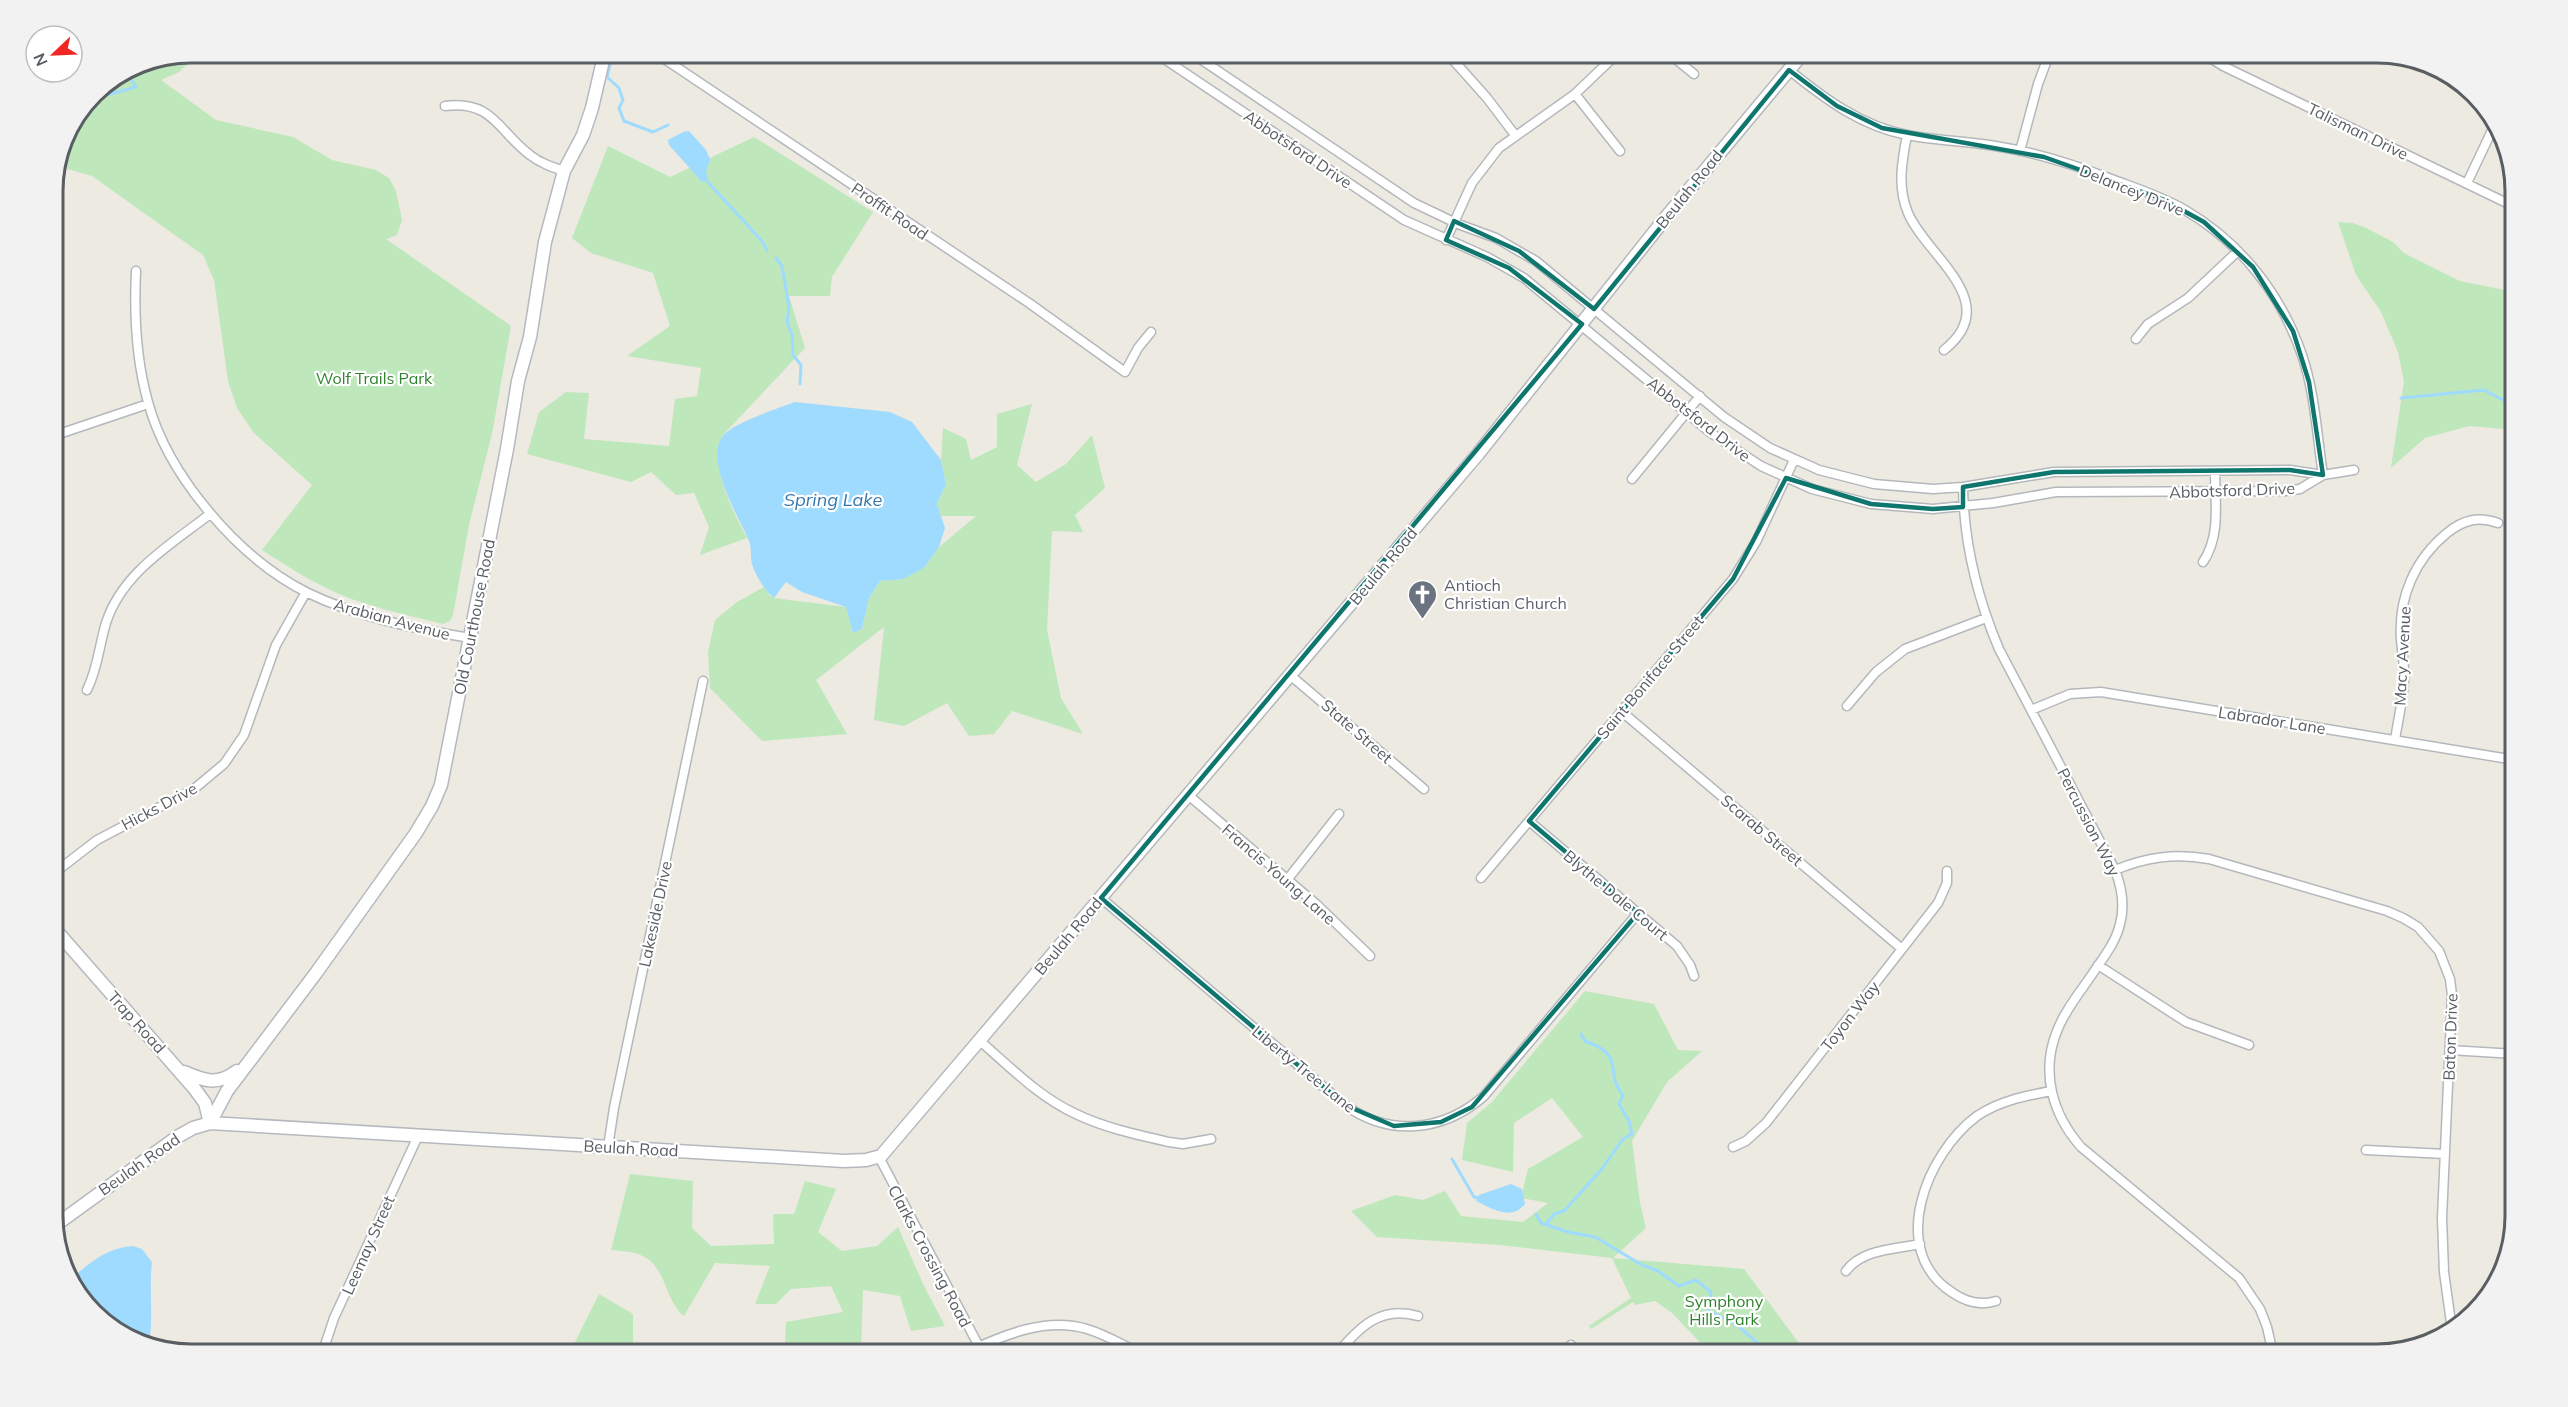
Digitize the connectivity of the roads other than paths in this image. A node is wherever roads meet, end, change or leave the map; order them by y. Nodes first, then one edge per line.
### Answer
1 (602, 63) edge
2 (670, 63) edge
3 (1170, 63) edge
4 (1206, 63) edge
5 (1456, 63) edge
6 (1607, 63) edge
7 (1680, 63) edge
8 (1795, 63) edge
9 (2046, 63) edge
10 (2222, 63) edge
11 (1789, 70) junction
12 (1694, 74) dead end
13 (1575, 94) junction
14 (445, 106) dead end
15 (2491, 133) edge
16 (1515, 135) junction
17 (1907, 135) junction
18 (1620, 151) dead end
19 (2020, 151) junction
20 (564, 171) junction
21 (2467, 183) junction
22 (2505, 202) edge
23 (1454, 221) junction
24 (1446, 240) junction
25 (2238, 251) junction
26 (136, 271) dead end
27 (1594, 309) junction
28 (1582, 324) junction
29 (1152, 332) dead end
30 (2136, 339) dead end
31 (1944, 350) dead end
32 (1700, 396) junction
33 (148, 404) junction
34 (1687, 413) junction
35 (63, 433) edge
36 (1794, 460) junction
37 (2354, 470) dead end
38 (2215, 471) junction
39 (2322, 475) junction
40 (1632, 478) dead end
41 (1786, 478) junction
42 (1963, 487) junction
43 (2215, 491) junction
44 (1963, 507) junction
45 (210, 514) junction
46 (2498, 523) dead end
47 (2203, 562) dead end
48 (306, 592) junction
49 (1986, 618) junction
50 (470, 638) junction
51 (1290, 675) junction
52 (704, 681) dead end
53 (87, 690) dead end
54 (1847, 706) dead end
55 (2031, 710) junction
56 (1621, 711) junction
57 (2395, 740) junction
58 (2505, 758) edge
59 (1424, 789) dead end
60 (1187, 794) junction
61 (1339, 814) dead end
62 (1529, 821) junction
63 (63, 867) edge
64 (2115, 870) junction
65 (1947, 871) dead end
66 (1481, 878) dead end
67 (1287, 880) junction
68 (1101, 898) junction
69 (1638, 913) junction
70 (63, 938) edge
71 (1902, 949) junction
72 (1370, 956) dead end
73 (2098, 964) junction
74 (1694, 976) dead end
75 (980, 1041) junction
76 (2249, 1046) dead end
77 (2450, 1050) junction
78 (2505, 1053) edge
79 (247, 1063) junction
80 (179, 1070) junction
81 (2051, 1091) junction
82 (210, 1123) junction
83 (418, 1136) junction
84 (1211, 1139) dead end
85 (608, 1147) junction
86 (1733, 1147) dead end
87 (2366, 1150) dead end
88 (2445, 1154) junction
89 (879, 1157) junction
90 (63, 1220) edge
91 (1920, 1244) junction
92 (1846, 1271) dead end
93 (1996, 1301) dead end
94 (1418, 1316) dead end
95 (2451, 1321) edge
96 (325, 1344) edge
97 (977, 1344) edge
98 (994, 1344) edge
99 (1121, 1344) edge
100 (1346, 1344) edge
101 (2271, 1344) edge

1 - 20 main road, Old Courthouse Road
2 - 29 street, Proffit Road
3 - 24 street, Abbotsford Drive
4 - 23 street, Abbotsford Drive
5 - 16 street
6 - 13 street
7 - 12 street
8 - 11 main road, Beulah Road
9 - 19 street
10 - 21 street, Talisman Drive
11 - 17 street, Delancey Drive
11 - 27 main road, Beulah Road
13 - 16 street
13 - 18 street
14 - 20 street
15 - 21 street
16 - 23 street
17 - 19 street, Delancey Drive
17 - 31 street
19 - 25 street, Delancey Drive
20 - 50 main road, Old Courthouse Road
21 - 22 street, Talisman Drive
23 - 24 street
23 - 27 street, Abbotsford Drive
24 - 28 street, Abbotsford Drive
25 - 30 street
25 - 39 street, Delancey Drive
26 - 33 street, Arabian Avenue
27 - 28 main road, Beulah Road
27 - 32 street, Abbotsford Drive
28 - 34 street, Abbotsford Drive
28 - 51 main road, Beulah Road
32 - 34 street
32 - 36 street, Abbotsford Drive
33 - 35 street
33 - 45 street, Arabian Avenue
34 - 40 street
34 - 41 street, Abbotsford Drive
36 - 41 street, Saint Boniface Street
36 - 42 street, Abbotsford Drive
37 - 39 street
38 - 39 street, Abbotsford Drive
38 - 42 street, Abbotsford Drive
38 - 43 street
39 - 43 street, Abbotsford Drive
41 - 44 street, Abbotsford Drive
41 - 56 street, Saint Boniface Street
42 - 44 street, Percussion Way
43 - 44 street, Abbotsford Drive
43 - 47 street
44 - 49 street, Percussion Way
45 - 48 street, Arabian Avenue
45 - 53 street
46 - 57 street, Macy Avenue
48 - 50 street, Arabian Avenue
48 - 63 street, Hicks Drive
49 - 54 street
49 - 55 street, Percussion Way
50 - 79 main road, Old Courthouse Road
51 - 59 street, State Street
51 - 60 main road, Beulah Road
52 - 85 street, Lakeside Drive
55 - 57 street, Labrador Lane
55 - 64 street, Percussion Way
56 - 62 street, Saint Boniface Street
56 - 71 street, Scarab Street
57 - 58 street, Labrador Lane
60 - 67 street, Francis Young Lane
60 - 68 main road, Beulah Road
61 - 67 street
62 - 66 street, Saint Boniface Street
62 - 69 street, Blythe Dale Court
64 - 73 street, Percussion Way
64 - 77 street, Baton Drive
65 - 71 street, Toyon Way
67 - 72 street, Francis Young Lane
68 - 69 street, Liberty Tree Lane
68 - 75 main road, Beulah Road
69 - 74 street, Blythe Dale Court
70 - 80 main road, Trap Road
71 - 86 street, Toyon Way
73 - 76 street
73 - 81 street, Percussion Way
75 - 84 street
75 - 89 main road, Beulah Road
77 - 78 street
77 - 88 street, Baton Drive
79 - 80 main road
79 - 82 main road, Old Courthouse Road
80 - 82 main road, Trap Road
81 - 91 street
81 - 101 street, Percussion Way
82 - 83 main road, Beulah Road
82 - 90 main road, Beulah Road
83 - 85 main road, Beulah Road
83 - 96 street, Leemay Street
85 - 89 main road, Beulah Road
87 - 88 street
88 - 95 street, Baton Drive
89 - 97 street, Clarks Crossing Road
91 - 92 street
91 - 93 street
94 - 100 street
98 - 99 street

